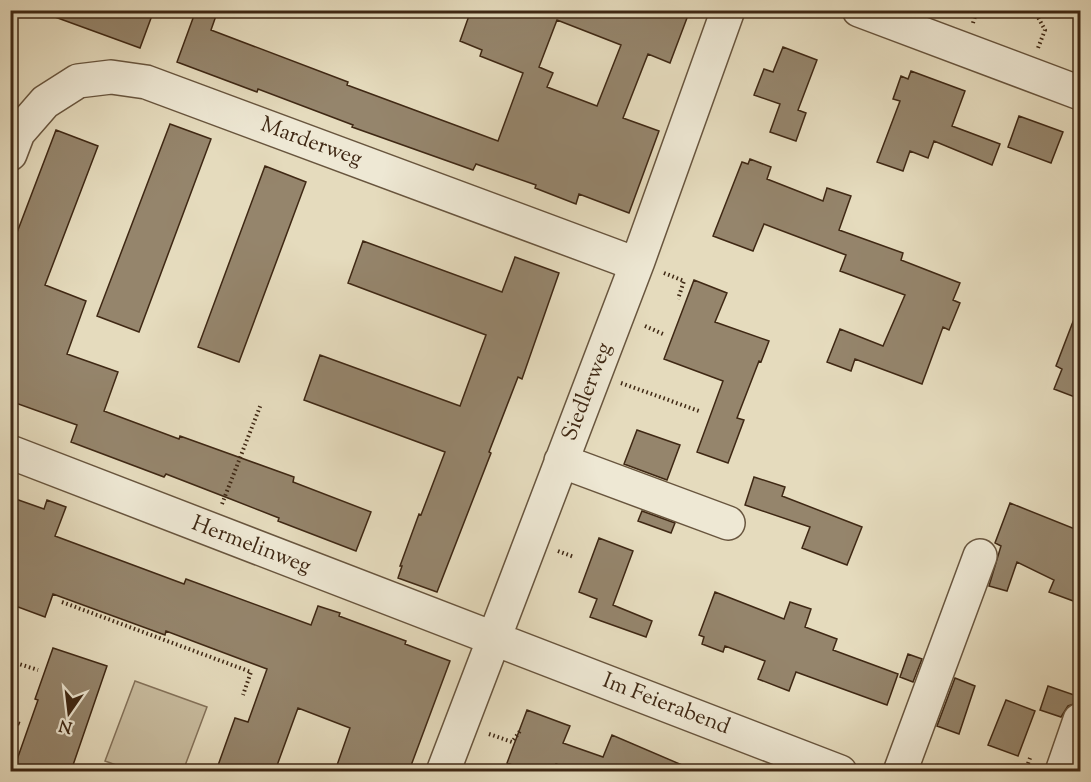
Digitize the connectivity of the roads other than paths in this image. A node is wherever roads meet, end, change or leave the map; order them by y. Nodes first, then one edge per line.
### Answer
1 (728, 10) edge
2 (859, 10) edge
3 (1080, 93) edge
4 (10, 154) edge
5 (637, 263) junction
6 (10, 452) edge
7 (561, 461) junction
8 (728, 523) dead end
9 (980, 556) dead end
10 (492, 639) junction
11 (1080, 720) edge
12 (443, 771) edge
13 (840, 771) edge
14 (900, 771) edge
15 (1062, 771) edge

1 - 5 street, Siedlerweg
2 - 3 street
4 - 5 street, Marderweg
5 - 7 street, Siedlerweg
6 - 10 street, Hermelinweg
7 - 8 street
7 - 10 street, Siedlerweg
9 - 14 street
10 - 12 street, Siedlerweg
10 - 13 street, Im Feierabend
11 - 15 street

